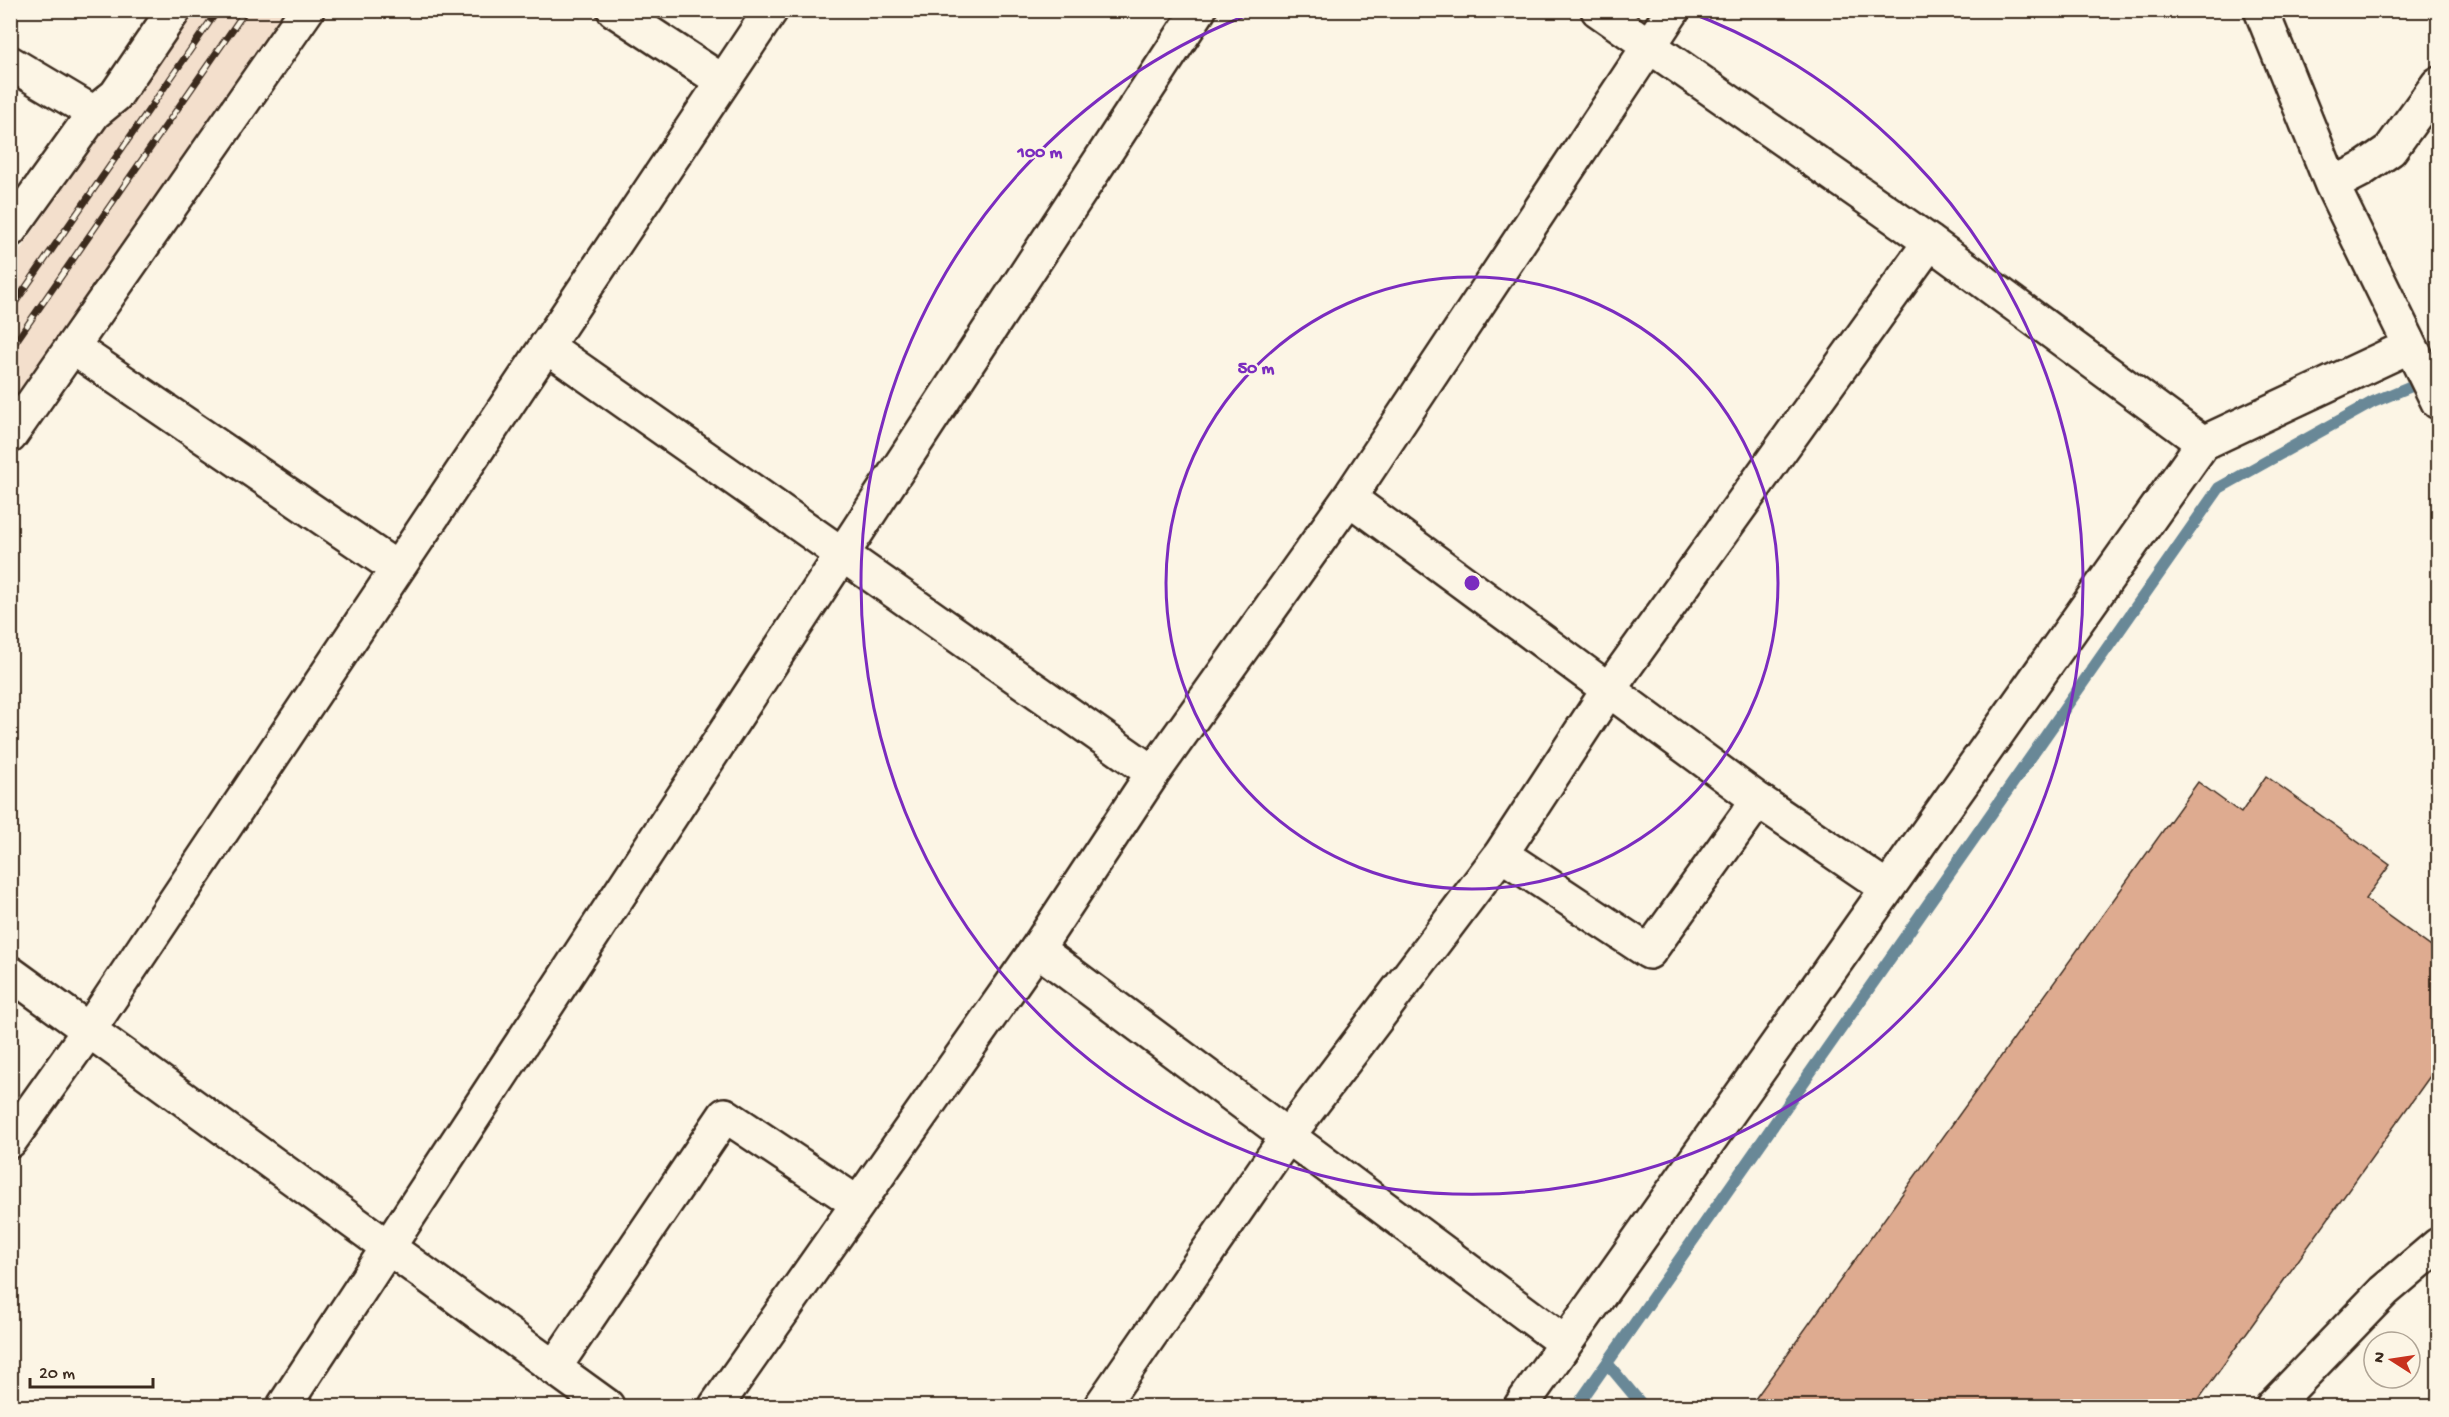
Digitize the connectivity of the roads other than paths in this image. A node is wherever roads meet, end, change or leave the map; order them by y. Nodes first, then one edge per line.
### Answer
1 (174, 10) edge
2 (307, 10) edge
3 (614, 10) edge
4 (771, 10) edge
5 (1199, 10) edge
6 (1598, 10) edge
7 (1673, 10) edge
8 (2261, 10) edge
9 (1649, 47) junction
10 (10, 63) edge
11 (722, 81) junction
12 (2439, 84) edge
13 (94, 113) junction
14 (2332, 185) junction
15 (10, 230) edge
16 (1930, 242) junction
17 (546, 346) junction
18 (2410, 346) junction
19 (72, 347) junction
20 (2439, 402) edge
21 (10, 436) edge
22 (2202, 443) junction
23 (1349, 498) junction
24 (842, 555) junction
25 (396, 568) junction
26 (1609, 689) junction
27 (1153, 773) junction
28 (1758, 800) junction
29 (1501, 854) junction
30 (1887, 888) junction
31 (1037, 949) junction
32 (10, 973) edge
33 (89, 1030) junction
34 (1287, 1137) junction
35 (10, 1141) edge
36 (857, 1203) junction
37 (2439, 1245) edge
38 (389, 1250) junction
39 (1565, 1343) junction
40 (554, 1368) junction
41 (284, 1407) edge
42 (607, 1407) edge
43 (716, 1407) edge
44 (1101, 1407) edge
45 (1521, 1407) edge
46 (2273, 1407) edge

1 - 13 street
2 - 19 street
3 - 11 street
4 - 11 street
5 - 24 street
6 - 9 street
7 - 9 street
8 - 14 street
9 - 16 street
9 - 23 street
10 - 13 street
11 - 17 street
12 - 14 street
13 - 15 street
14 - 18 street
16 - 22 street
16 - 26 street
17 - 24 street
17 - 25 street
18 - 20 street
18 - 22 street
19 - 21 street
19 - 25 street
22 - 30 street
23 - 26 street
23 - 27 street
24 - 27 street
24 - 38 street
25 - 33 street
26 - 28 street
26 - 29 street
27 - 31 street
28 - 29 street
28 - 30 street
29 - 34 street
30 - 39 street
31 - 34 street
31 - 36 street
32 - 33 street
33 - 35 street
33 - 38 street
34 - 39 street
34 - 44 street
36 - 40 street
36 - 43 street
37 - 46 street
38 - 40 street
38 - 41 street
39 - 45 street
40 - 42 street

